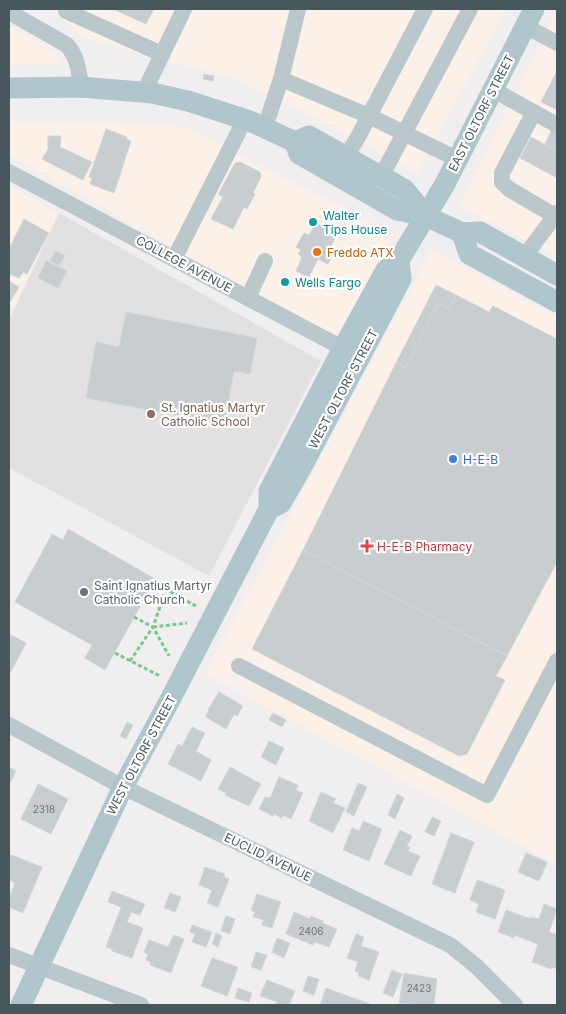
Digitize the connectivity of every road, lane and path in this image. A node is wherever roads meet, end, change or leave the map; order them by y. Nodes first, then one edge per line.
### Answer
1 (184, 9) edge
2 (298, 9) edge
3 (425, 9) edge
4 (470, 9) edge
5 (67, 10) edge
6 (9, 12) edge
7 (530, 17) edge
8 (55, 38) junction
9 (557, 43) edge
10 (162, 54) junction
11 (281, 79) junction
12 (81, 87) junction
13 (9, 88) edge
14 (492, 89) junction
15 (144, 92) junction
16 (534, 112) junction
17 (369, 116) junction
18 (245, 119) junction
19 (555, 124) dead end
20 (265, 127) junction
21 (404, 134) junction
22 (295, 142) junction
23 (346, 157) junction
24 (457, 159) junction
25 (9, 172) edge
26 (381, 177) junction
27 (556, 214) edge
28 (426, 216) junction
29 (462, 233) junction
30 (524, 257) junction
31 (174, 259) junction
32 (265, 261) dead end
33 (557, 275) edge
34 (248, 298) junction
35 (557, 302) edge
36 (351, 352) junction
37 (153, 582) dead end
38 (166, 589) junction
39 (196, 606) dead end
40 (134, 617) dead end
41 (187, 623) dead end
42 (152, 627) junction
43 (115, 653) dead end
44 (170, 656) dead end
45 (130, 661) junction
46 (557, 661) edge
47 (238, 666) dead end
48 (160, 676) dead end
49 (9, 726) edge
50 (123, 787) junction
51 (9, 955) edge
52 (38, 966) junction
53 (509, 1003) edge
54 (21, 1005) edge
55 (141, 1005) edge

1 - 10 street
2 - 11 street
3 - 17 street
4 - 21 street
5 - 8 street
5 - 10 street
6 - 8 street
7 - 9 street
7 - 14 main road, EAST OLTORF STREET
8 - 12 street
10 - 15 street
11 - 17 street
11 - 20 street
12 - 13 main road
12 - 15 main road
14 - 16 street
14 - 24 main road, EAST OLTORF STREET
15 - 18 main road
16 - 19 street
16 - 27 street
17 - 21 street
17 - 23 street
18 - 20 main road
18 - 31 street
20 - 22 main road
21 - 24 street
21 - 26 street
22 - 23 main road
22 - 28 main road
23 - 26 main road
24 - 28 main road, EAST OLTORF STREET
25 - 31 street, COLLEGE AVENUE
26 - 28 main road
27 - 30 street
28 - 29 main road
28 - 36 main road, WEST OLTORF STREET
29 - 30 main road
29 - 35 main road
30 - 33 main road
31 - 34 street, COLLEGE AVENUE
32 - 34 street
34 - 36 street, COLLEGE AVENUE
36 - 50 main road, WEST OLTORF STREET
37 - 38 path
38 - 39 path
38 - 42 path
40 - 42 path
41 - 42 path
42 - 44 path
42 - 45 path
43 - 45 path
45 - 48 path
46 - 47 street
49 - 50 street, EUCLID AVENUE
50 - 52 main road, WEST OLTORF STREET
50 - 53 street, EUCLID AVENUE
51 - 52 street
52 - 54 main road, WEST OLTORF STREET
52 - 55 street

